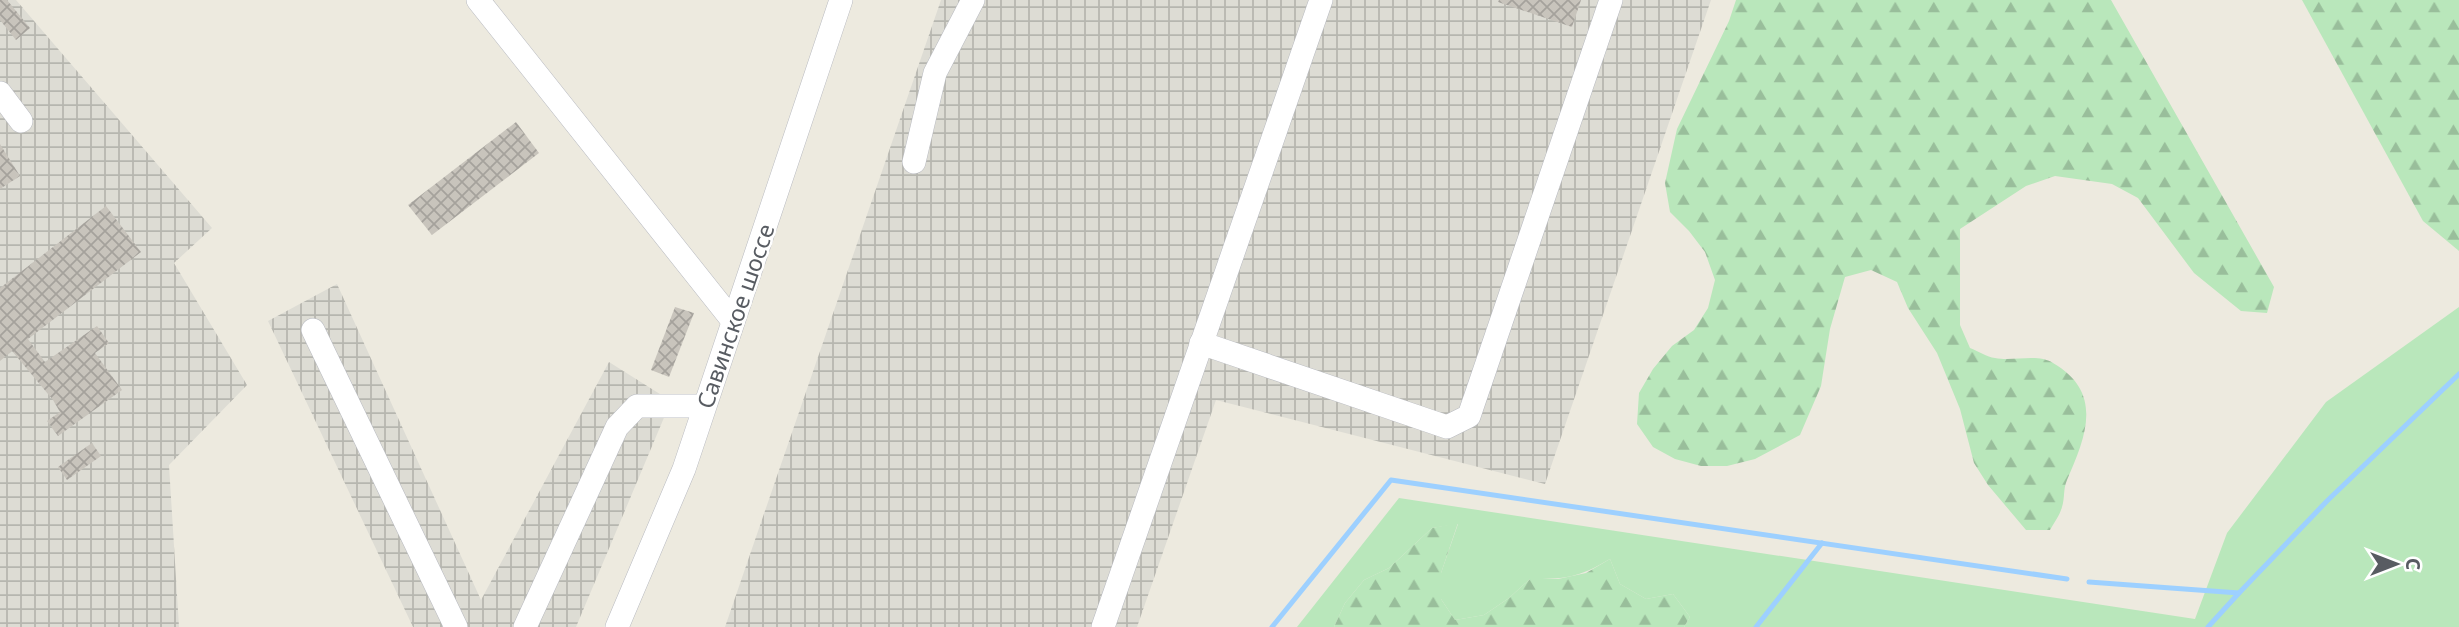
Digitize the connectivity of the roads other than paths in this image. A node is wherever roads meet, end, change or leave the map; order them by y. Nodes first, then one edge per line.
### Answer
1 (478, 0) edge
2 (841, 0) edge
3 (973, 0) edge
4 (1321, 0) edge
5 (1611, 0) edge
6 (0, 93) edge
7 (21, 121) dead end
8 (914, 162) dead end
9 (733, 321) junction
10 (313, 330) dead end
11 (1202, 343) junction
12 (704, 406) junction
13 (456, 627) edge
14 (525, 627) edge
15 (617, 627) edge
16 (1102, 627) edge

1 - 9 street
2 - 9 street, Савинское шоссе
3 - 8 street
4 - 11 street
5 - 11 street
6 - 7 street
9 - 12 street, Савинское шоссе
10 - 13 street
11 - 16 street
12 - 14 street
12 - 15 street, Савинское шоссе

